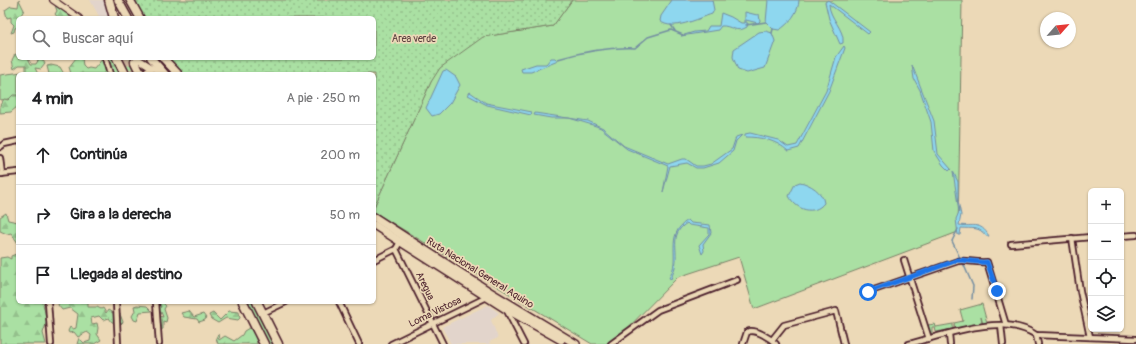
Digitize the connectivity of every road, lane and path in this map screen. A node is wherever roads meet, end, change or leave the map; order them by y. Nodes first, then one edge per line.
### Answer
1 (53, 0) edge
2 (110, 0) edge
3 (118, 0) edge
4 (130, 0) edge
5 (76, 16) edge
6 (114, 16) edge
7 (127, 16) edge
8 (139, 16) edge
9 (106, 60) edge
10 (118, 60) edge
11 (136, 60) edge
12 (153, 60) edge
13 (165, 60) edge
14 (152, 69) junction
15 (109, 72) edge
16 (124, 72) edge
17 (140, 72) edge
18 (146, 72) edge
19 (159, 72) edge
20 (162, 72) edge
21 (176, 72) edge
22 (16, 141) edge
23 (0, 147) edge
24 (0, 158) edge
25 (16, 172) edge
26 (1, 174) edge
27 (376, 219) edge
28 (376, 226) edge
29 (1136, 235) edge
30 (1124, 236) edge
31 (1088, 237) edge
32 (1072, 238) junction
33 (400, 242) junction
34 (1012, 244) dead end
35 (376, 259) edge
36 (904, 260) dead end
37 (910, 278) junction
38 (737, 280) dead end
39 (868, 292) dead end
40 (487, 297) junction
41 (48, 304) edge
42 (116, 304) edge
43 (156, 304) edge
44 (244, 304) edge
45 (258, 304) edge
46 (282, 304) edge
47 (340, 304) edge
48 (506, 309) junction
49 (263, 313) junction
50 (433, 324) junction
51 (1004, 325) junction
52 (949, 334) junction
53 (1036, 335) junction
54 (1090, 337) junction
55 (928, 339) junction
56 (1136, 339) edge
57 (774, 342) edge
58 (51, 344) edge
59 (118, 344) edge
60 (159, 344) edge
61 (264, 344) edge
62 (278, 344) edge
63 (359, 344) edge
64 (391, 344) edge
65 (443, 344) edge
66 (524, 344) edge
67 (567, 344) edge
68 (576, 344) edge
69 (611, 344) edge
70 (743, 344) edge
71 (844, 344) edge
72 (909, 344) edge
73 (950, 344) edge
74 (1003, 344) edge
75 (1038, 344) edge

1 - 5 street
2 - 6 highway
3 - 7 highway
4 - 8 highway
9 - 15 street
10 - 16 highway
11 - 14 street
11 - 17 highway
12 - 20 highway
13 - 21 highway
14 - 18 street
14 - 19 street
22 - 23 street
24 - 26 street
25 - 26 street
27 - 33 highway, Ruta Nacional General Aquino
28 - 33 highway, Ruta Nacional General Aquino
29 - 30 street
31 - 32 street
32 - 34 street
32 - 54 street
33 - 35 street
33 - 40 highway, Ruta Nacional General Aquino
33 - 50 street, Aregua
33 - 68 highway, Ruta Nacional General Aquino
36 - 37 street
37 - 39 street
37 - 51 street
37 - 55 street
38 - 69 street
40 - 48 highway, Ruta Nacional General Aquino
40 - 50 street, Loma Vistosa
41 - 58 street
42 - 59 street
43 - 60 street
44 - 61 highway
45 - 49 highway
46 - 49 street
47 - 63 street
48 - 66 street
48 - 67 highway, Ruta Nacional General Aquino
49 - 62 highway
50 - 64 street, Loma Vistosa
50 - 65 street, Aregua
51 - 52 street
51 - 53 street
51 - 74 street
52 - 55 street
52 - 73 street
53 - 54 street
53 - 75 street
54 - 56 street
55 - 72 street
57 - 70 street
57 - 71 street

